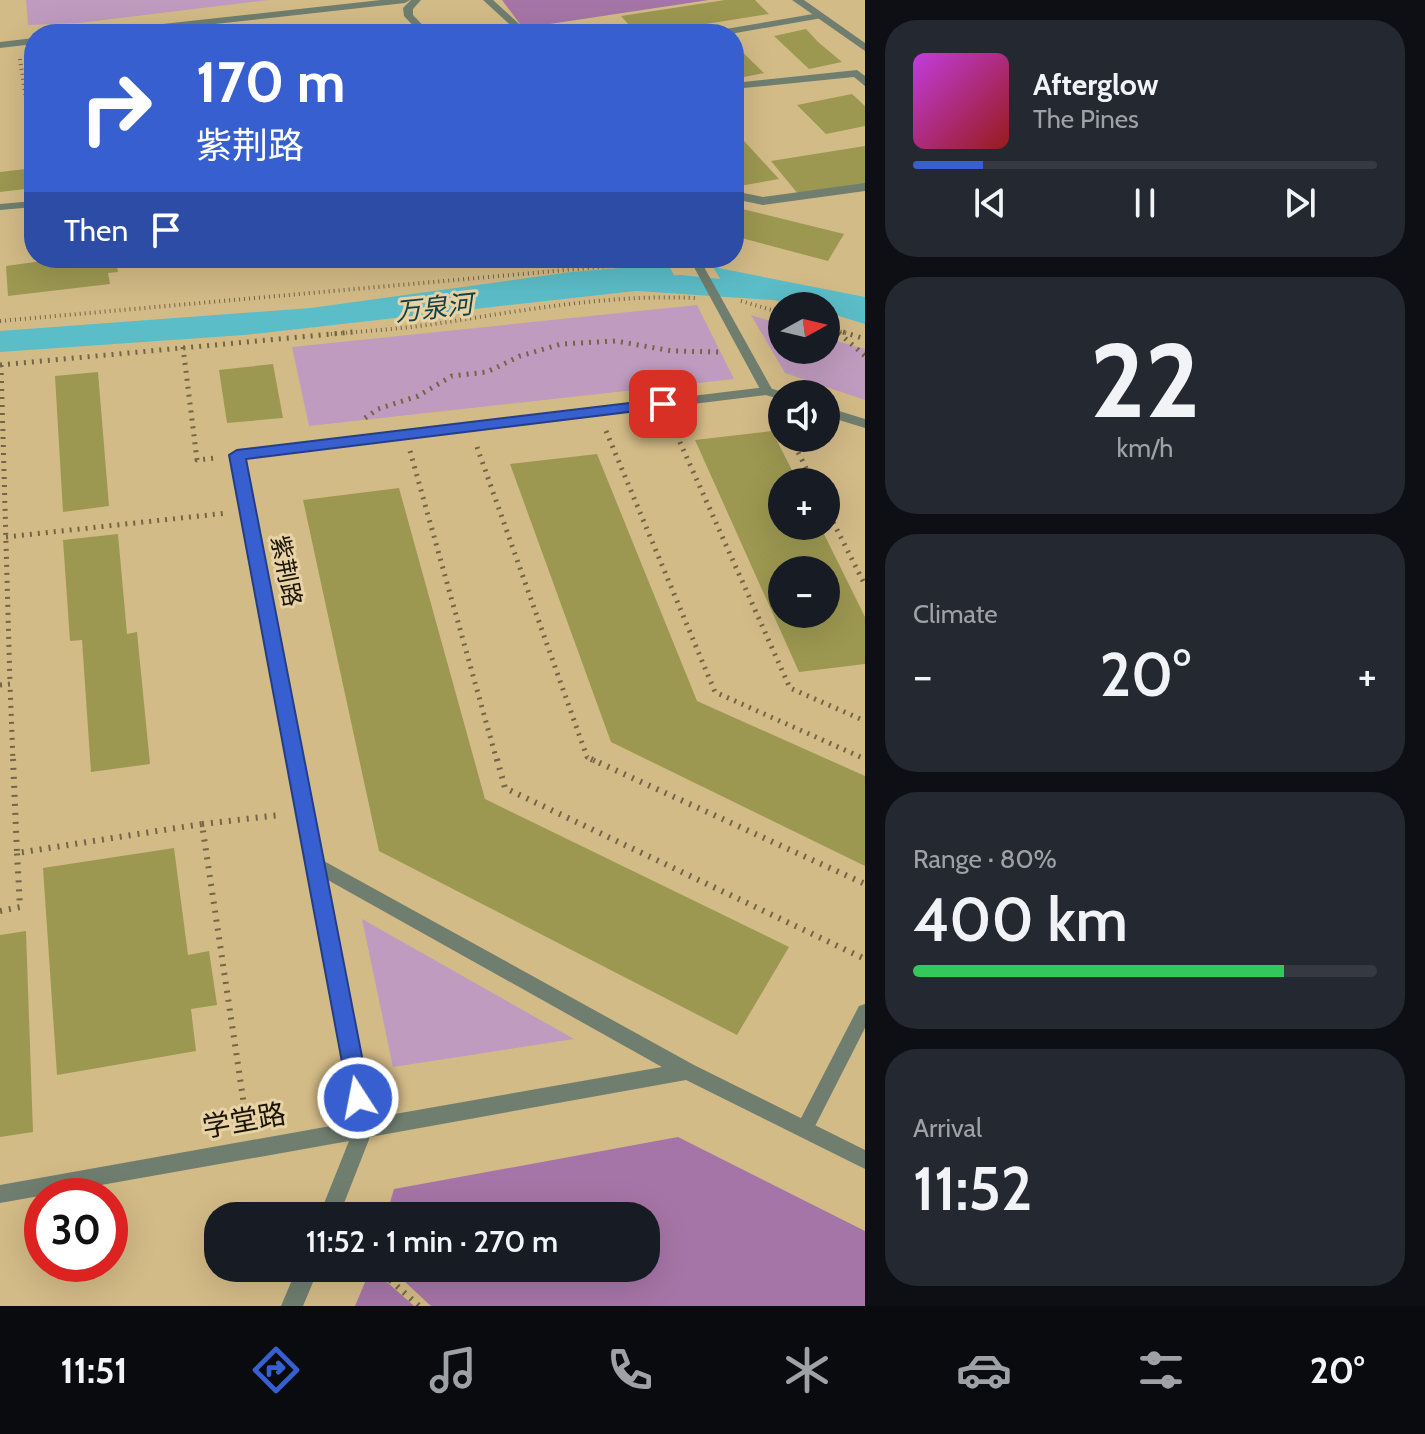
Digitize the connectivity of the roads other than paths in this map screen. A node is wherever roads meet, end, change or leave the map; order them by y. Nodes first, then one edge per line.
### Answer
1 (405, 0) edge
2 (416, 0) edge
3 (488, 0) edge
4 (797, 0) edge
5 (819, 16) junction
6 (189, 24) edge
7 (417, 24) edge
8 (514, 24) edge
9 (744, 29) edge
10 (24, 42) edge
11 (0, 45) edge
12 (865, 48) edge
13 (865, 83) edge
14 (744, 85) edge
15 (865, 187) edge
16 (744, 197) edge
17 (24, 205) edge
18 (0, 207) edge
19 (700, 268) edge
20 (768, 384) edge
21 (768, 395) edge
22 (840, 416) edge
23 (865, 424) edge
24 (314, 864) junction
25 (865, 1011) edge
26 (687, 1071) junction
27 (364, 1127) junction
28 (805, 1128) junction
29 (865, 1160) edge
30 (0, 1194) edge
31 (335, 1202) edge
32 (302, 1282) edge
33 (292, 1306) edge

1 - 6 lane
2 - 7 lane
3 - 8 lane
4 - 5 street
5 - 9 lane
5 - 12 street
10 - 11 lane
13 - 14 street
15 - 16 street
17 - 18 lane
19 - 20 lane
21 - 24 street, 紫荆路
22 - 23 street
24 - 26 street
24 - 27 street, 紫荆路
25 - 28 lane
26 - 27 street, 学堂路
26 - 28 street
27 - 30 street, 学堂路
27 - 31 street
28 - 29 street
32 - 33 street

